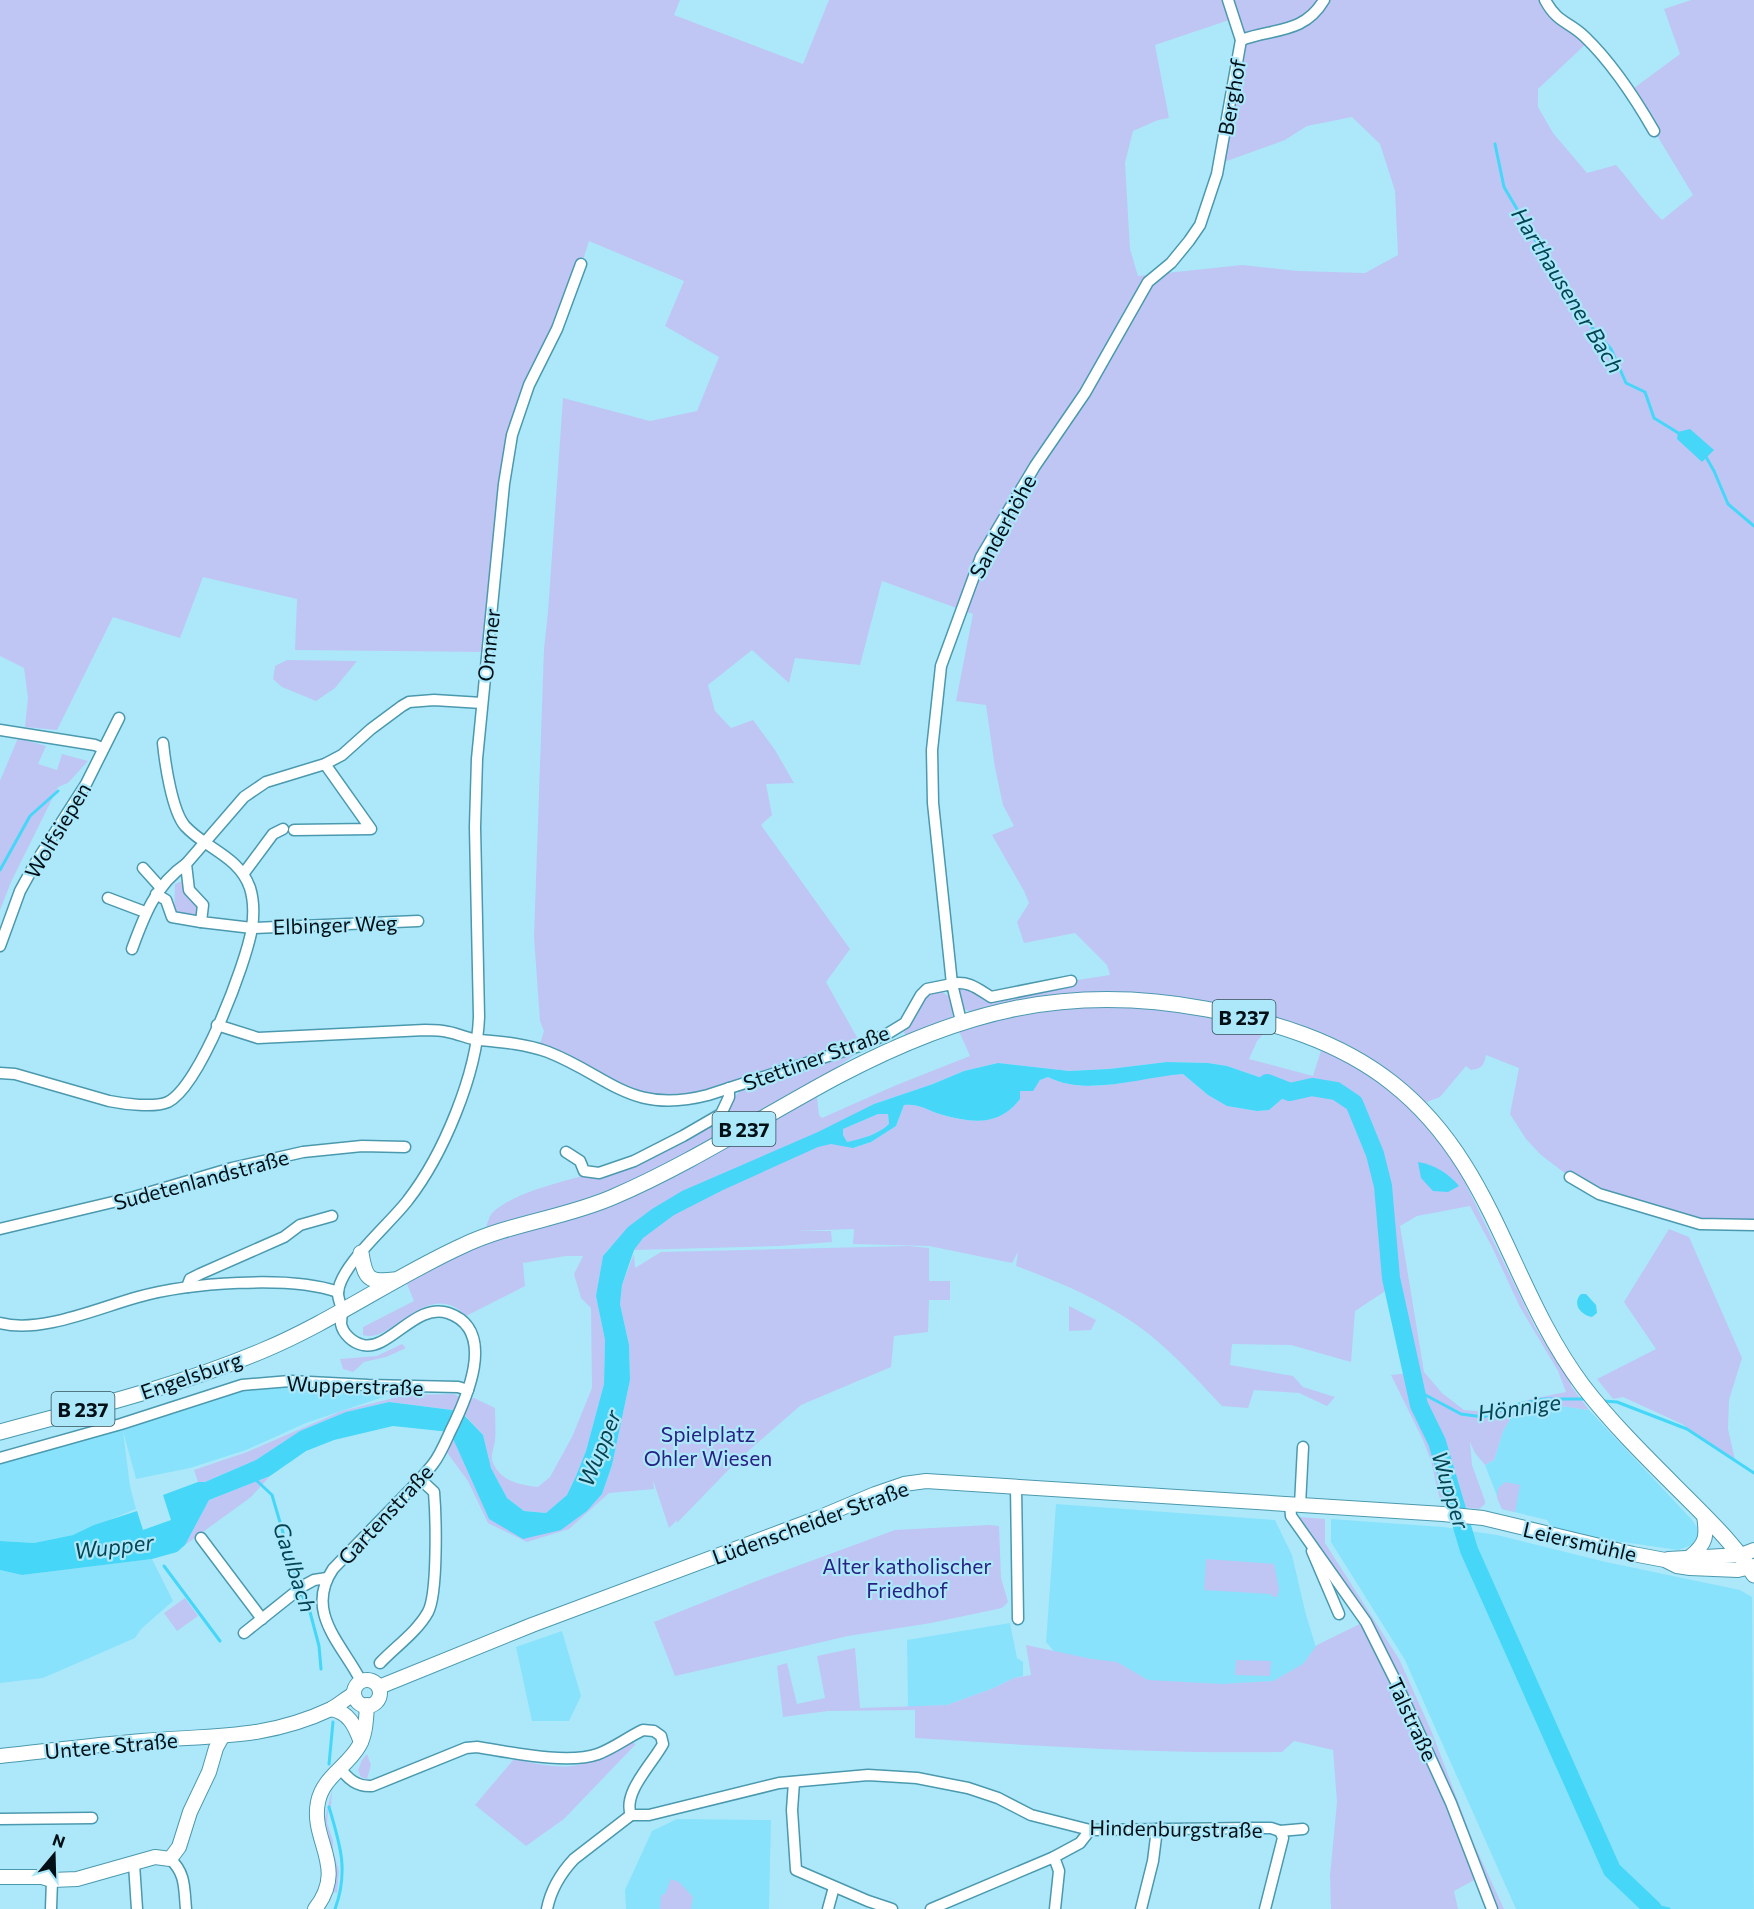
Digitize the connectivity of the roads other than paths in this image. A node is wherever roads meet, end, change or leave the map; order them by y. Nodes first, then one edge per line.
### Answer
1 (1228, 0) edge
2 (1324, 0) edge
3 (1545, 0) edge
4 (1241, 40) junction
5 (1654, 131) dead end
6 (1221, 154) joint
7 (581, 264) dead end
8 (482, 703) junction
9 (119, 717) dead end
10 (0, 730) edge
11 (163, 743) dead end
12 (102, 748) junction
13 (325, 764) junction
14 (207, 843) junction
15 (186, 864) junction
16 (143, 868) dead end
17 (244, 873) junction
18 (159, 891) junction
19 (108, 898) dead end
20 (145, 912) junction
21 (418, 921) dead end
22 (201, 922) junction
23 (252, 928) junction
24 (0, 946) edge
25 (132, 949) dead end
26 (1071, 981) dead end
27 (952, 984) junction
28 (961, 1022) junction
29 (218, 1025) junction
30 (478, 1040) junction
31 (0, 1073) edge
32 (729, 1088) junction
33 (405, 1147) dead end
34 (566, 1152) dead end
35 (1570, 1177) dead end
36 (332, 1216) dead end
37 (1754, 1225) edge
38 (0, 1229) edge
39 (361, 1253) junction
40 (398, 1280) junction
41 (187, 1287) junction
42 (338, 1292) junction
43 (342, 1318) junction
44 (0, 1323) edge
45 (468, 1390) junction
46 (0, 1432) edge
47 (1303, 1447) dead end
48 (0, 1458) edge
49 (420, 1479) junction
50 (1016, 1486) junction
51 (1295, 1505) junction
52 (1704, 1515) junction
53 (1489, 1520) joint
54 (201, 1538) dead end
55 (1310, 1542) junction
56 (1690, 1557) junction
57 (1665, 1560) junction
58 (1751, 1563) edge
59 (327, 1578) junction
60 (1339, 1614) dead end
61 (1018, 1619) dead end
62 (262, 1620) junction
63 (244, 1633) dead end
64 (380, 1663) dead end
65 (361, 1681) junction
66 (379, 1688) junction
67 (354, 1694) junction
68 (367, 1706) junction
69 (331, 1709) junction
70 (215, 1741) junction
71 (361, 1742) junction
72 (0, 1756) edge
73 (340, 1768) junction
74 (794, 1782) junction
75 (631, 1815) junction
76 (92, 1818) dead end
77 (0, 1819) edge
78 (1156, 1829) junction
79 (1303, 1829) dead end
80 (1090, 1830) junction
81 (1280, 1831) junction
82 (1054, 1857) junction
83 (170, 1859) junction
84 (134, 1864) junction
85 (0, 1876) edge
86 (51, 1880) junction
87 (834, 1887) junction
88 (51, 1909) edge
89 (137, 1909) edge
90 (186, 1909) edge
91 (315, 1909) edge
92 (547, 1909) edge
93 (828, 1909) edge
94 (892, 1909) edge
95 (931, 1909) edge
96 (1055, 1909) edge
97 (1141, 1909) edge
98 (1265, 1909) edge
99 (1492, 1909) edge

1 - 4 street
2 - 4 street
3 - 5 street
4 - 6 street, Berghof
6 - 27 street, Sanderhöhe
7 - 8 street, Ommer
8 - 13 street
8 - 30 street, Ommer
9 - 12 street, Wolfsiepen
10 - 12 street
11 - 14 street
12 - 24 street, Wolfsiepen
13 - 14 street
13 - 17 street
14 - 15 street
14 - 17 street
15 - 18 street
15 - 22 street
16 - 18 street
17 - 23 street
18 - 20 street
18 - 22 street, Elbinger Weg
19 - 20 street
20 - 25 street
21 - 23 street, Elbinger Weg
22 - 23 street, Elbinger Weg
23 - 29 street
26 - 27 street
27 - 28 street
27 - 32 street, Stettiner Straße
28 - 40 main road, B 237
28 - 52 main road, B 237
29 - 30 street, Stettiner Straße
29 - 31 street
30 - 32 street, Stettiner Straße
30 - 39 street, Ommer
32 - 34 street, Stettiner Straße
33 - 38 street, Sudetenlandstraße
35 - 37 street
36 - 41 street
39 - 40 main road
39 - 42 street, Ommer
40 - 43 main road, B 237
41 - 42 street
41 - 44 street
42 - 43 street
43 - 45 street, Gartenstraße
43 - 46 main road, Engelsburg / B 237
45 - 48 street, Wupperstraße
45 - 49 street, Gartenstraße
47 - 51 street
49 - 59 street, Gartenstraße
49 - 64 street
50 - 51 main road, Lüdenscheider Straße
50 - 61 street
50 - 66 main road, Lüdenscheider Straße
51 - 53 main road, Lüdenscheider Straße
51 - 55 street, Talstraße
52 - 56 main road
52 - 58 main road, B 237
53 - 57 main road, Leiersmühle
54 - 62 street
55 - 60 street, Talstraße
55 - 99 street, Talstraße
56 - 57 main road, Leiersmühle
56 - 58 main road, Leiersmühle
57 - 58 main road, Leiersmühle
59 - 62 street
59 - 65 street, Gartenstraße
62 - 63 street
65 - 66 main road
65 - 67 main road
66 - 68 main road
67 - 68 main road
67 - 69 main road
68 - 71 main road
69 - 70 main road
69 - 71 main road
70 - 72 main road, Untere Straße
70 - 83 main road
71 - 73 main road
73 - 75 street
73 - 91 main road
74 - 75 street, Hindenburgstraße
74 - 80 street, Hindenburgstraße
74 - 87 street
75 - 92 street
76 - 77 street
78 - 80 street, Hindenburgstraße
78 - 81 street, Hindenburgstraße
78 - 97 street
79 - 81 street, Hindenburgstraße
80 - 82 street
81 - 98 street
82 - 95 street
82 - 96 street
83 - 84 main road
83 - 90 street
84 - 86 main road
84 - 89 street
85 - 86 main road
86 - 88 street
87 - 93 street
87 - 94 street

